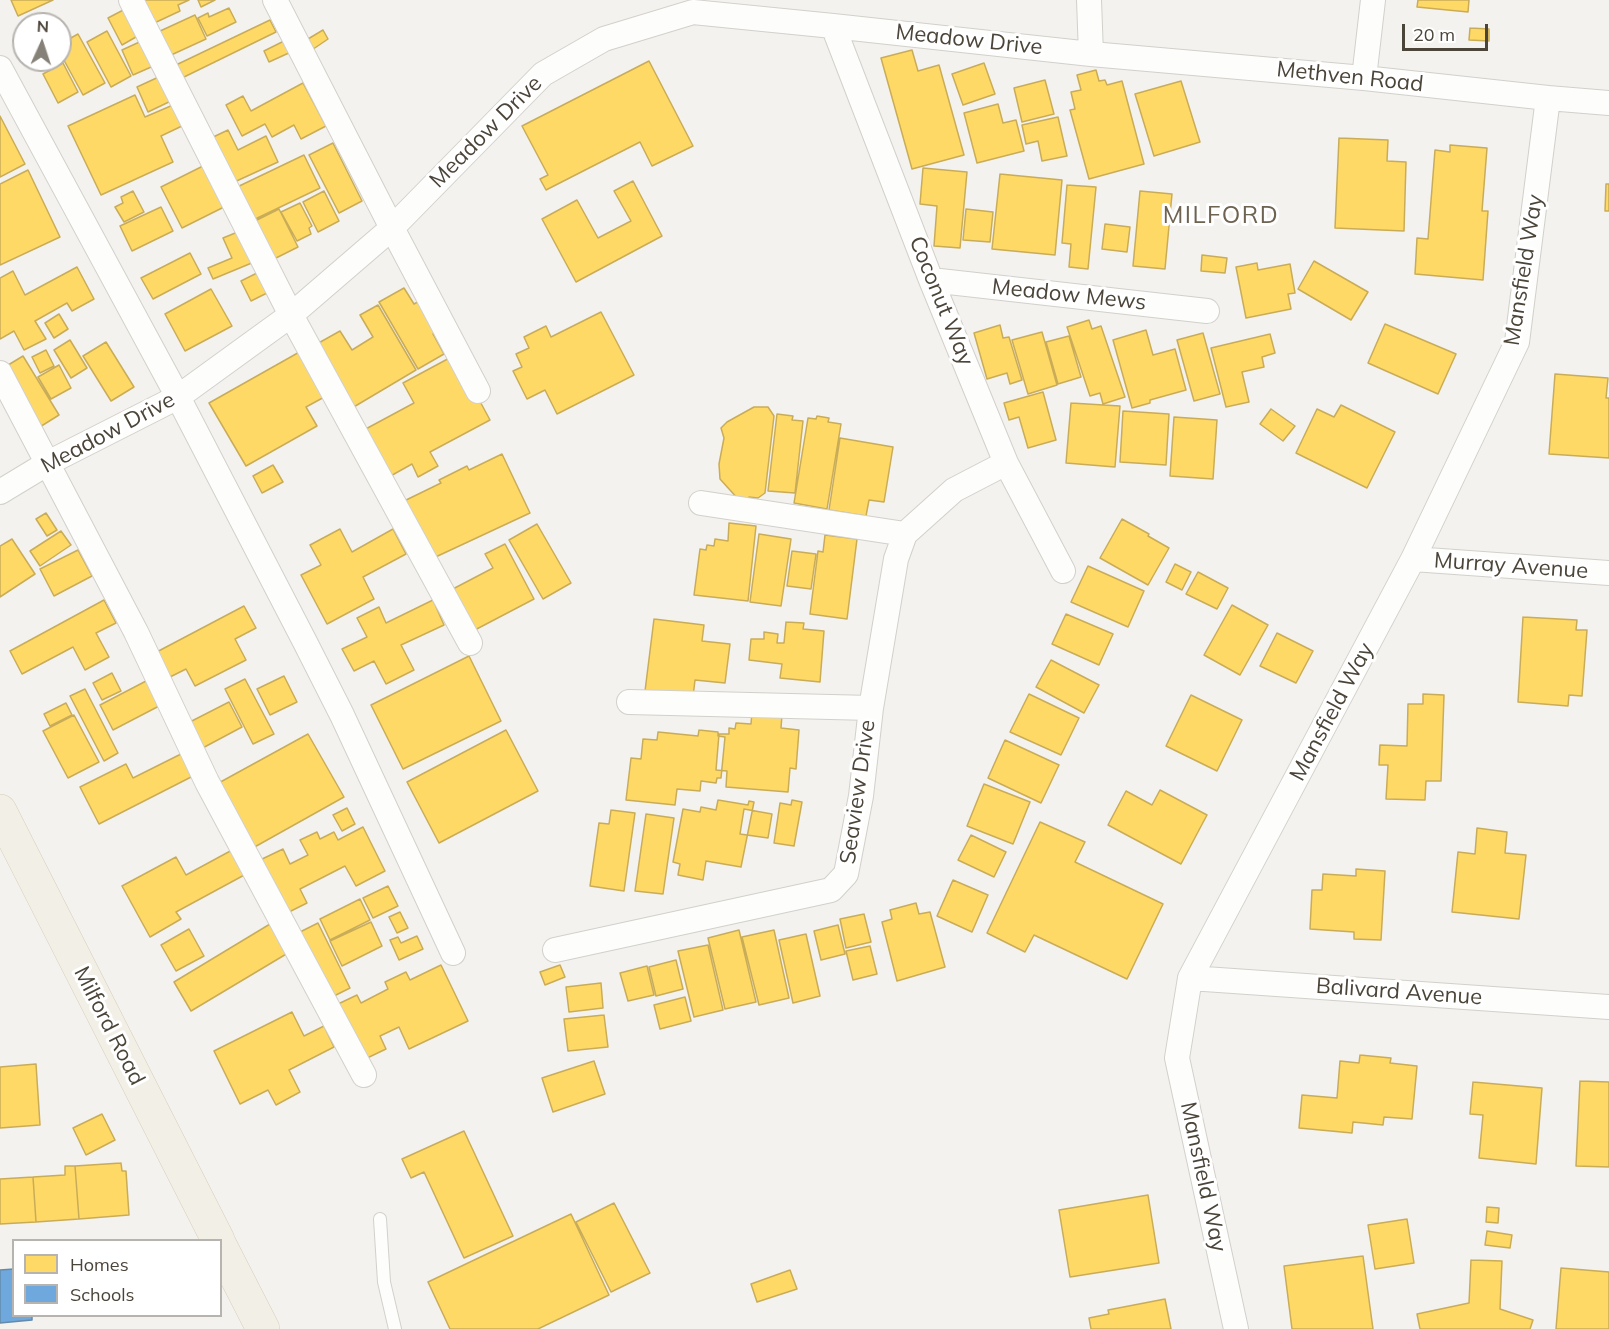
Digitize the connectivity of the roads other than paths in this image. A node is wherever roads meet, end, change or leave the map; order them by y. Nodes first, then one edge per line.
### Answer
1 (131, 0) edge
2 (275, 0) edge
3 (1089, 0) edge
4 (1373, 0) edge
5 (833, 26) junction
6 (1091, 54) junction
7 (0, 68) edge
8 (1364, 78) junction
9 (1548, 98) junction
10 (1609, 103) edge
11 (392, 228) junction
12 (931, 280) junction
13 (1207, 311) dead end
14 (291, 315) junction
15 (0, 373) edge
16 (478, 391) dead end
17 (178, 397) junction
18 (48, 463) junction
19 (1006, 463) junction
20 (0, 492) edge
21 (701, 503) dead end
22 (905, 534) junction
23 (1413, 560) junction
24 (1063, 571) dead end
25 (1609, 573) edge
26 (470, 643) dead end
27 (629, 702) dead end
28 (871, 708) junction
29 (0, 811) edge
30 (555, 950) dead end
31 (453, 952) dead end
32 (1190, 978) junction
33 (1609, 1007) edge
34 (364, 1075) dead end
35 (380, 1220) dead end
36 (217, 1239) edge
37 (222, 1249) edge
38 (263, 1329) edge
39 (395, 1329) edge
40 (1236, 1329) edge

1 - 14 street
2 - 11 street
3 - 6 street
4 - 8 street
5 - 6 street, Meadow Drive
5 - 11 street, Meadow Drive
5 - 12 street, Coconut Way
6 - 8 street, Methven Road
7 - 17 street
8 - 9 street, Methven Road
9 - 10 street, Methven Road
9 - 23 street, Mansfield Way
11 - 14 street, Meadow Drive
11 - 16 street
12 - 13 street, Meadow Mews
12 - 19 street, Coconut Way
14 - 17 street, Meadow Drive
14 - 26 street
15 - 18 street
17 - 18 street, Meadow Drive
17 - 31 street
18 - 20 street, Meadow Drive
18 - 34 street
19 - 22 street, Seaview Drive
19 - 24 street, Coconut Way
21 - 22 street
22 - 28 street, Seaview Drive
23 - 25 street, Murray Avenue
23 - 32 street, Mansfield Way
27 - 28 street
28 - 30 street, Seaview Drive
29 - 36 main road, Milford Road
32 - 33 street, Balivard Avenue
32 - 40 street, Mansfield Way
35 - 39 lane
37 - 38 main road

